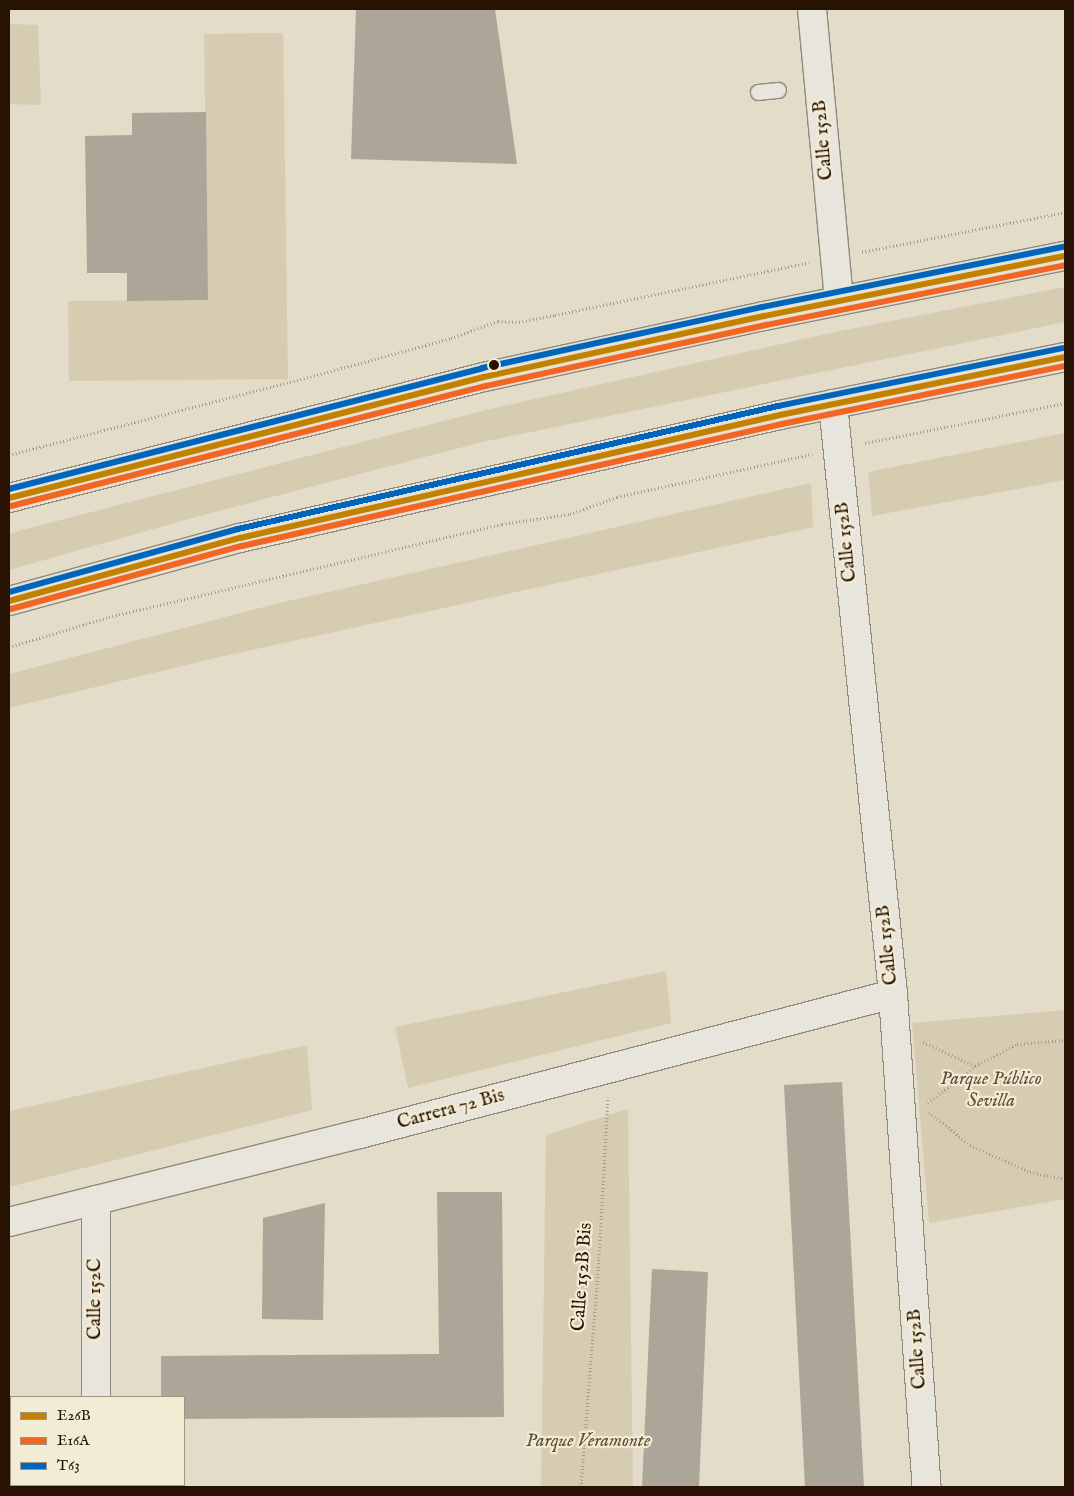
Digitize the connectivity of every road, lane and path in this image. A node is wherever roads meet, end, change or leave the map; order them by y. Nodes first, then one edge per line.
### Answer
1 (812, 9) edge
2 (778, 90) dead end
3 (758, 92) dead end
4 (1065, 212) edge
5 (1065, 256) edge
6 (835, 257) junction
7 (839, 301) junction
8 (1065, 357) edge
9 (1065, 403) edge
10 (833, 404) junction
11 (838, 448) junction
12 (9, 455) edge
13 (9, 498) edge
14 (9, 600) edge
15 (9, 647) edge
16 (893, 994) junction
17 (895, 1030) junction
18 (1065, 1040) edge
19 (975, 1066) junction
20 (610, 1069) junction
21 (1065, 1179) edge
22 (96, 1200) junction
23 (9, 1222) edge
24 (96, 1396) edge
25 (581, 1487) edge
26 (927, 1487) edge

1 - 6 street, Calle 152B
2 - 3 lane
4 - 6 path
5 - 7 highway
6 - 7 street, Calle 152B
6 - 12 path
7 - 13 highway
8 - 10 highway
9 - 11 path
10 - 11 street, Calle 152B
10 - 14 highway
11 - 15 path
11 - 16 street, Calle 152B
16 - 17 street, Calle 152B
16 - 20 street, Carrera 72 Bis
17 - 19 path
17 - 26 street, Calle 152B
18 - 19 path
19 - 21 path
20 - 22 street, Carrera 72 Bis
20 - 25 path, Calle 152B Bis
22 - 23 street, Carrera 72 Bis
22 - 24 street, Calle 152C

